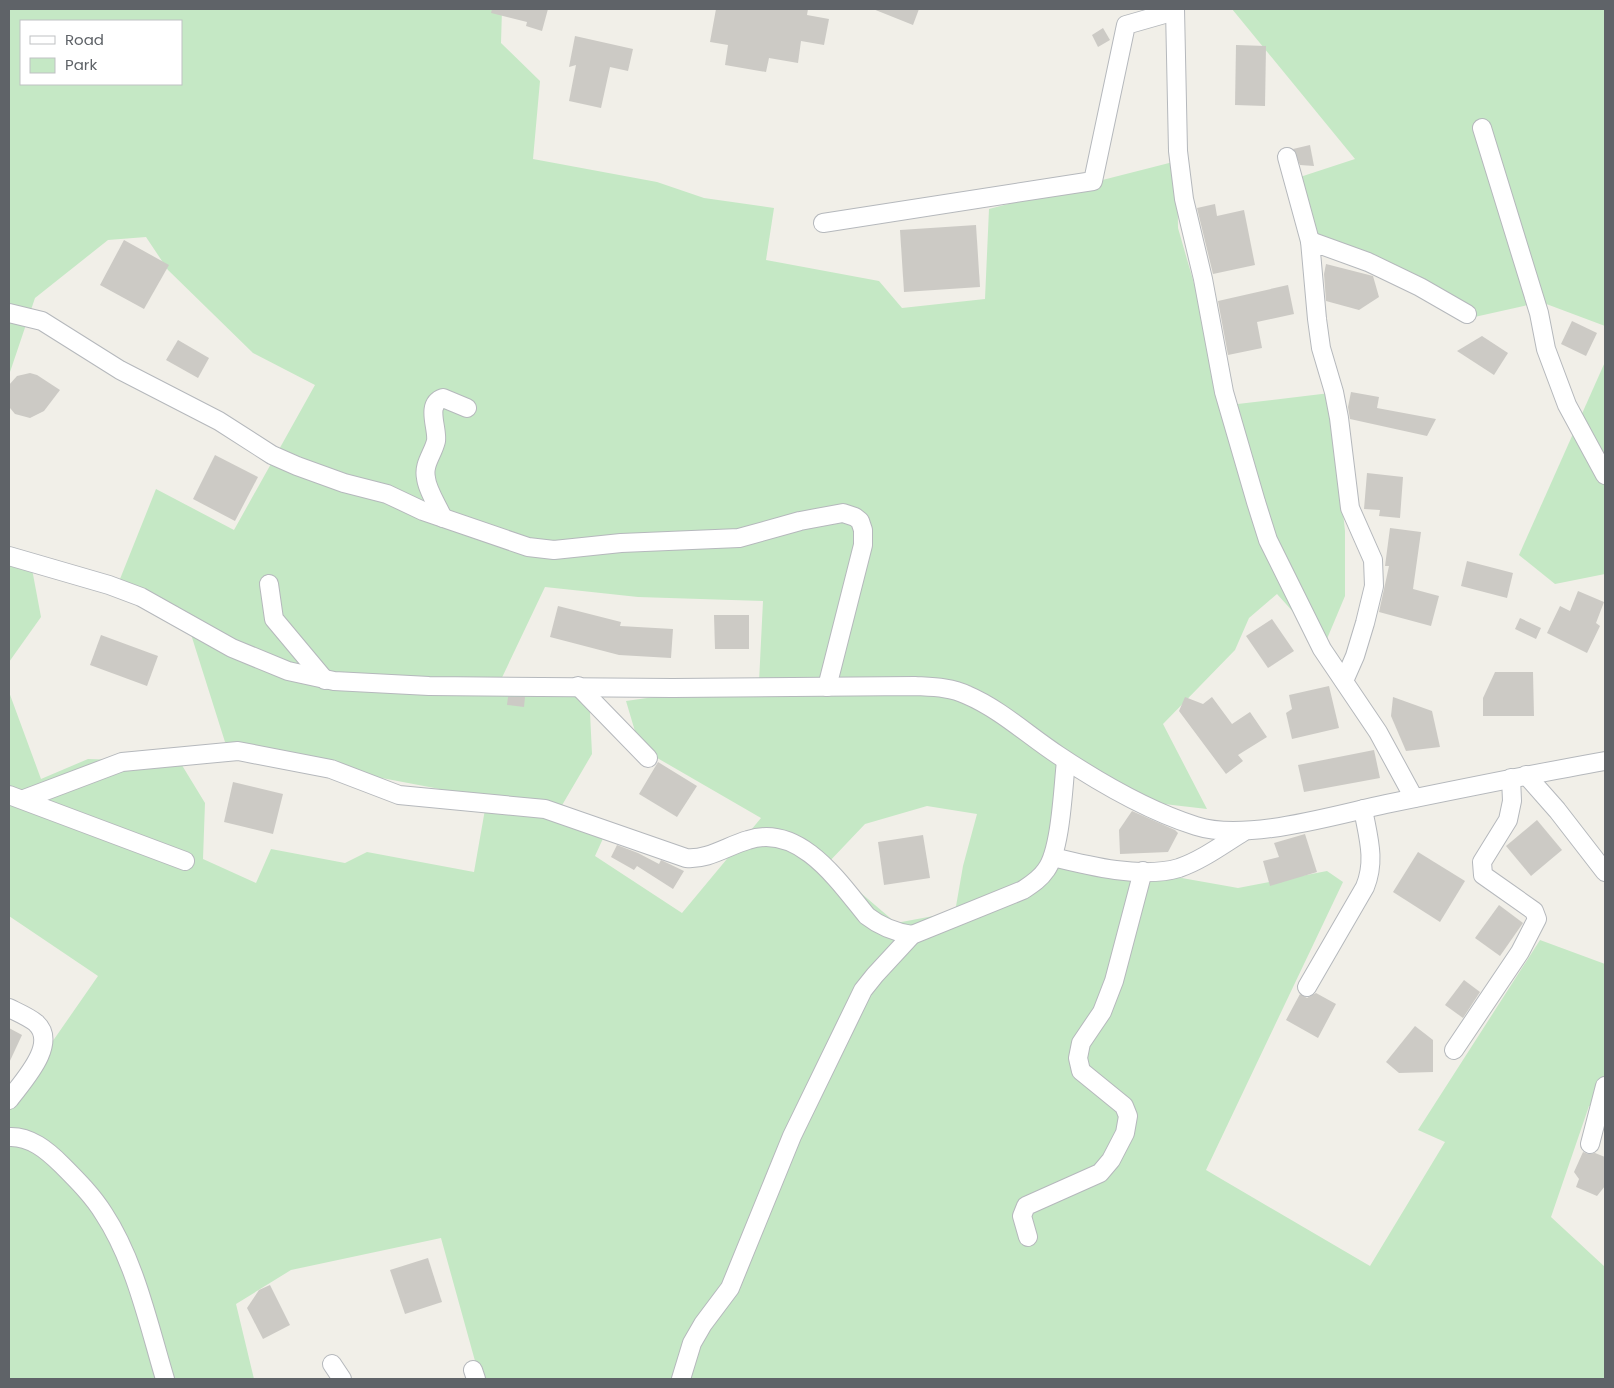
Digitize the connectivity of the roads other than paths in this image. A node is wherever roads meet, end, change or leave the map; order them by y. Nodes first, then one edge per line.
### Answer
1 (1175, 10) edge
2 (1482, 128) dead end
3 (1287, 157) dead end
4 (823, 223) dead end
5 (1310, 241) junction
6 (9, 312) edge
7 (1467, 314) dead end
8 (467, 408) dead end
9 (1605, 475) edge
10 (443, 518) junction
11 (9, 556) edge
12 (269, 584) dead end
13 (325, 680) junction
14 (1344, 681) junction
15 (578, 686) junction
16 (827, 687) junction
17 (648, 758) dead end
18 (1066, 761) junction
19 (1605, 761) edge
20 (1518, 777) junction
21 (16, 797) edge
22 (1414, 798) junction
23 (1363, 809) junction
24 (1243, 832) junction
25 (1053, 857) junction
26 (185, 861) dead end
27 (1143, 872) junction
28 (1605, 872) edge
29 (912, 936) junction
30 (1306, 987) dead end
31 (9, 1008) edge
32 (1454, 1050) dead end
33 (1605, 1086) edge
34 (9, 1100) edge
35 (9, 1137) edge
36 (1590, 1144) dead end
37 (1028, 1237) dead end
38 (332, 1364) dead end
39 (165, 1379) edge
40 (342, 1379) edge
41 (681, 1379) edge

1 - 4 street
1 - 14 street
2 - 9 street
3 - 5 street
5 - 7 street
5 - 14 street
6 - 10 street
8 - 10 street
10 - 16 street
11 - 13 street
12 - 13 street
13 - 15 street
14 - 22 street
15 - 16 street
15 - 17 street
16 - 18 street
18 - 24 street
18 - 25 street
19 - 20 street
20 - 22 street
20 - 28 street
20 - 32 street
21 - 26 street
21 - 29 street
22 - 23 street
23 - 24 street
23 - 30 street
24 - 27 street
25 - 27 street
25 - 29 street
27 - 37 street
29 - 41 street
31 - 34 street
33 - 36 street
35 - 39 street
38 - 40 street

